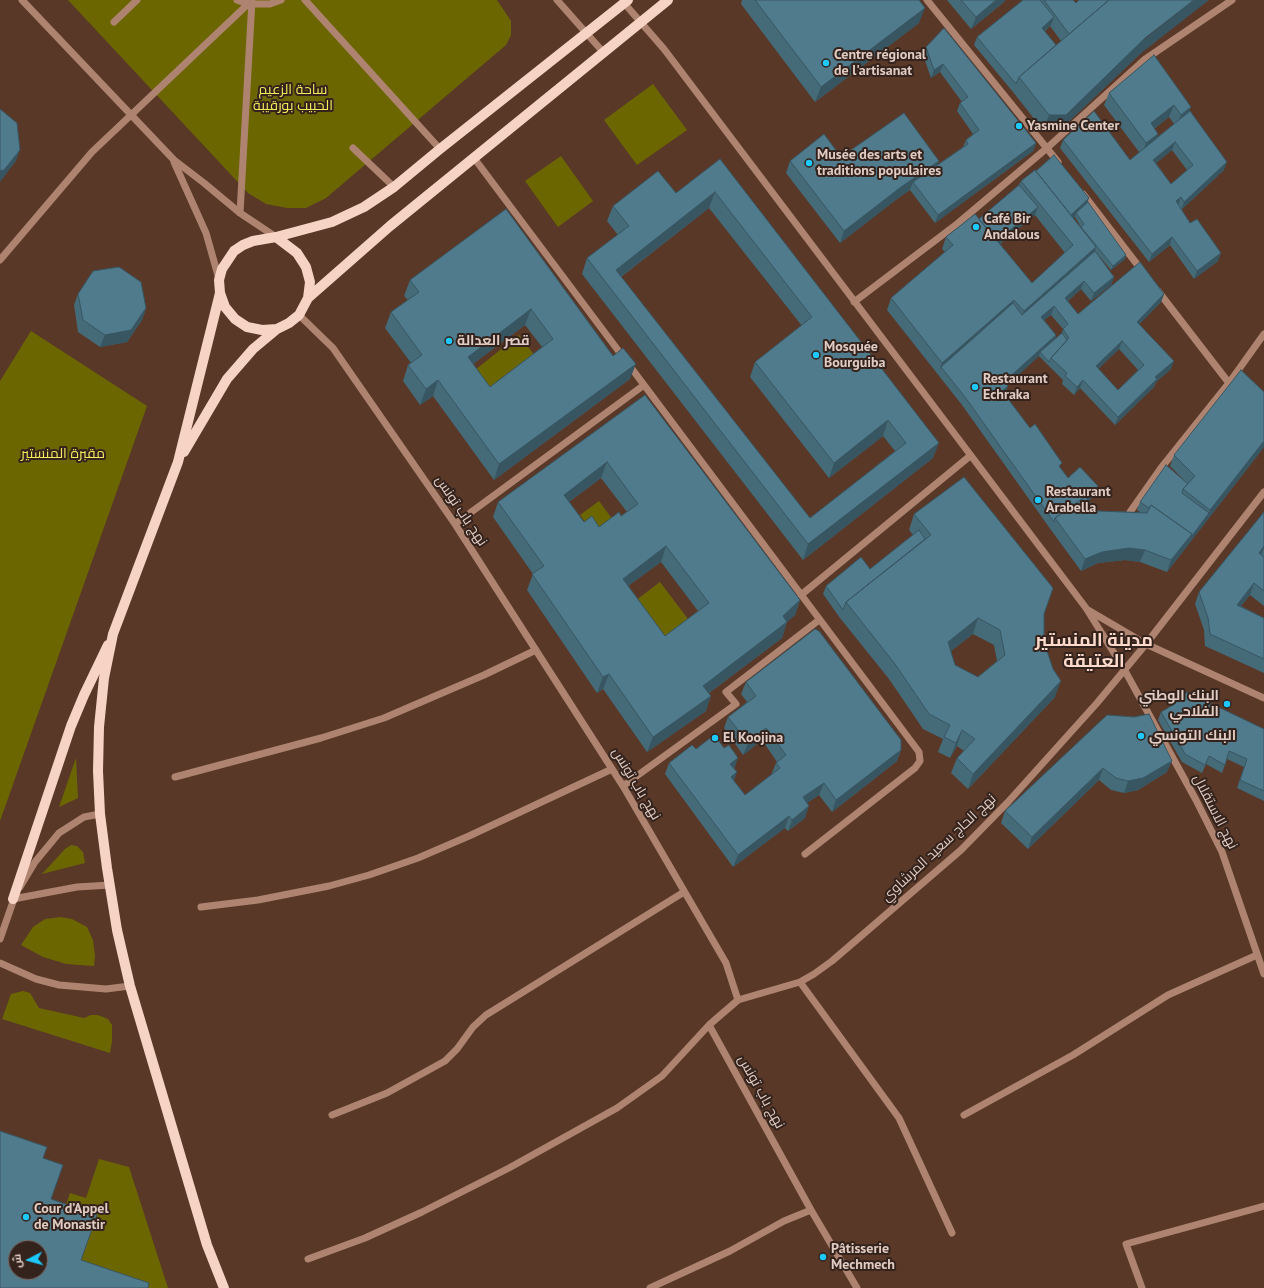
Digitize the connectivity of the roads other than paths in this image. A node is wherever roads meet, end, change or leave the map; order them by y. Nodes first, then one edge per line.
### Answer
1 (22, 0) edge
2 (137, 0) edge
3 (237, 0) edge
4 (281, 0) edge
5 (305, 0) edge
6 (557, 0) edge
7 (668, 0) edge
8 (927, 0) edge
9 (1232, 0) edge
10 (250, 2) edge
11 (626, 2) edge
12 (114, 22) dead end
13 (641, 23) junction
14 (586, 34) junction
15 (604, 53) junction
16 (132, 116) junction
17 (353, 148) dead end
18 (440, 148) junction
19 (1048, 148) junction
20 (474, 158) junction
21 (174, 160) junction
22 (1062, 167) edge
23 (1076, 185) edge
24 (394, 187) junction
25 (240, 213) junction
26 (276, 238) junction
27 (0, 260) edge
28 (1148, 278) edge
29 (219, 280) junction
30 (1153, 284) edge
31 (220, 293) junction
32 (308, 298) junction
33 (854, 302) junction
34 (299, 315) junction
35 (277, 329) junction
36 (1264, 334) edge
37 (644, 385) junction
38 (1231, 385) junction
39 (970, 456) junction
40 (178, 462) junction
41 (1264, 492) edge
42 (1130, 512) edge
43 (455, 524) junction
44 (801, 595) junction
45 (1086, 608) junction
46 (820, 620) junction
47 (113, 634) junction
48 (1146, 644) junction
49 (536, 650) junction
50 (1124, 669) junction
51 (1264, 698) edge
52 (612, 769) junction
53 (175, 777) dead end
54 (623, 786) junction
55 (100, 814) junction
56 (805, 854) dead end
57 (110, 885) junction
58 (684, 892) junction
59 (13, 899) junction
60 (201, 907) dead end
61 (0, 939) edge
62 (1257, 955) junction
63 (0, 963) edge
64 (1264, 974) edge
65 (800, 982) junction
66 (130, 986) junction
67 (738, 1000) junction
68 (710, 1025) junction
69 (964, 1114) dead end
70 (332, 1115) dead end
71 (1264, 1206) edge
72 (811, 1210) junction
73 (952, 1233) dead end
74 (308, 1259) dead end
75 (224, 1288) edge
76 (650, 1288) edge
77 (857, 1288) edge
78 (1142, 1288) edge

1 - 16 street
2 - 12 street
3 - 10 street
4 - 10 street
5 - 18 street
6 - 14 street
7 - 13 main road
8 - 19 street
9 - 19 street
10 - 16 street
10 - 25 street
11 - 13 street, نهج الاستقلال
11 - 14 main road
13 - 15 main road
13 - 33 street, نهج الاستقلال
14 - 15 street
14 - 18 main road
15 - 20 main road
16 - 21 street
16 - 27 street
17 - 24 street
18 - 24 main road
19 - 22 street
19 - 33 street
20 - 32 main road
20 - 37 street
21 - 25 street
21 - 29 street
23 - 28 street
24 - 26 main road
25 - 26 street
26 - 29 main road
26 - 32 main road
29 - 31 main road
30 - 38 street
31 - 35 main road
31 - 40 main road
32 - 34 main road
33 - 39 street, نهج الاستقلال
34 - 35 main road
34 - 43 street, نهج باب تونس
35 - 40 main road
36 - 38 street
37 - 43 street
37 - 44 street
38 - 42 street
39 - 44 street
39 - 45 street, نهج الاستقلال
40 - 47 main road
41 - 48 street, نهج الحاج سعيد المرشاوي
43 - 49 street, نهج باب تونس
44 - 46 street
45 - 48 street
45 - 50 street, نهج الاستقلال
46 - 54 street
46 - 56 street
47 - 55 main road
47 - 59 main road
48 - 50 street, نهج الحاج سعيد المرشاوي
48 - 51 street
49 - 52 street, نهج باب تونس
49 - 53 street
50 - 62 street, نهج الاستقلال
50 - 65 street, نهج الحاج سعيد المرشاوي
52 - 54 street, نهج باب تونس
52 - 60 street
54 - 58 street, نهج باب تونس
55 - 57 main road
55 - 59 street
57 - 59 street
57 - 66 main road
58 - 67 street, نهج باب تونس
58 - 70 street
59 - 61 street
62 - 64 street, نهج الاستقلال
62 - 69 street
63 - 66 street
65 - 67 street, نهج الحاج سعيد المرشاوي
65 - 73 street
66 - 75 main road
67 - 68 street
68 - 72 street, نهج باب تونس
68 - 74 street
71 - 78 street
72 - 76 street
72 - 77 street, نهج باب تونس

